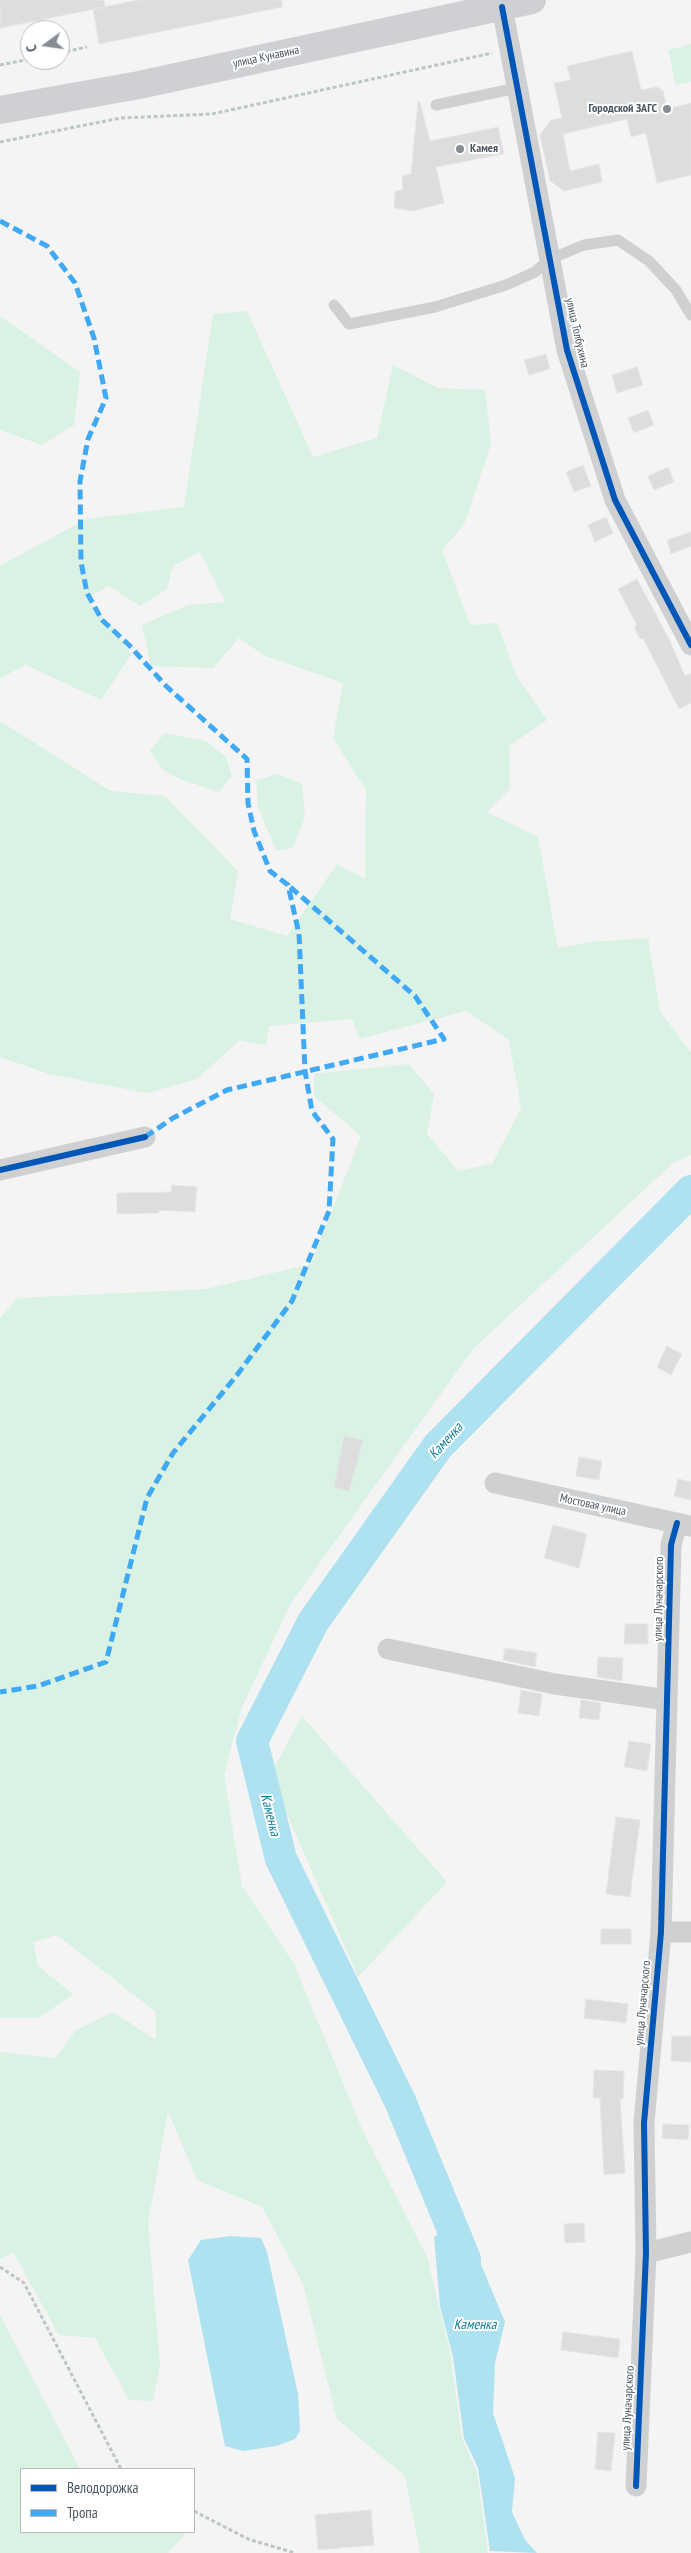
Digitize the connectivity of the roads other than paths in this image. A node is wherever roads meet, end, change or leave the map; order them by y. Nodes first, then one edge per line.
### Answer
1 (532, 0) edge
2 (502, 6) junction
3 (517, 88) junction
4 (436, 105) dead end
5 (0, 110) edge
6 (550, 258) junction
7 (334, 306) dead end
8 (691, 315) edge
9 (691, 645) edge
10 (144, 1137) dead end
11 (0, 1170) edge
12 (495, 1483) dead end
13 (684, 1525) edge
14 (388, 1649) dead end
15 (667, 1700) junction
16 (661, 1932) junction
17 (691, 1932) edge
18 (691, 2242) edge
19 (646, 2253) junction
20 (636, 2486) dead end

1 - 2 main road, улица Кунавина
2 - 3 street, улица Толбухина
2 - 5 main road, улица Кунавина
3 - 4 lane
3 - 6 street, улица Толбухина
6 - 7 lane
6 - 8 lane
6 - 9 street, улица Толбухина
10 - 11 street
12 - 13 street, Мостовая улица
13 - 15 street, улица Луначарского
14 - 15 street
15 - 16 street, улица Луначарского
16 - 17 street
16 - 19 street, улица Луначарского
18 - 19 street
19 - 20 street, улица Луначарского

